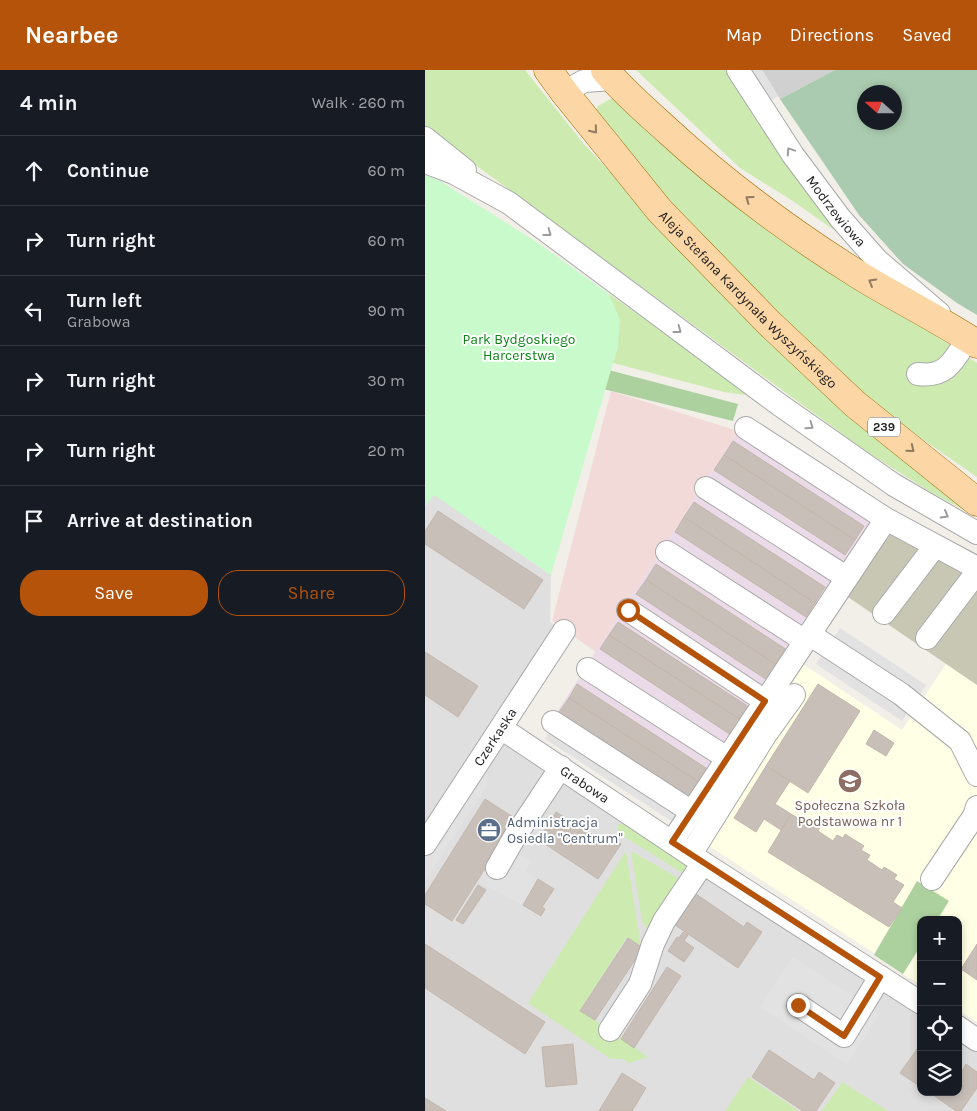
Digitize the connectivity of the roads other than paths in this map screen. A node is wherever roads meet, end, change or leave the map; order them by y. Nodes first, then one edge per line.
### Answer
1 (548, 70) edge
2 (738, 70) edge
3 (609, 75) edge
4 (564, 92) junction
5 (425, 138) edge
6 (425, 162) edge
7 (509, 203) junction
8 (968, 338) edge
9 (918, 374) dead end
10 (746, 428) dead end
11 (706, 488) dead end
12 (977, 502) edge
13 (886, 519) junction
14 (977, 533) edge
15 (935, 546) junction
16 (667, 552) dead end
17 (977, 570) edge
18 (847, 577) junction
19 (628, 610) dead end
20 (884, 614) dead end
21 (564, 631) dead end
22 (807, 638) junction
23 (927, 638) dead end
24 (588, 669) dead end
25 (794, 695) dead end
26 (765, 701) junction
27 (553, 722) dead end
28 (501, 728) junction
29 (727, 758) junction
30 (561, 767) junction
31 (977, 775) edge
32 (977, 807) edge
33 (691, 812) junction
34 (672, 842) junction
35 (425, 844) edge
36 (697, 859) junction
37 (497, 868) dead end
38 (932, 880) dead end
39 (880, 977) junction
40 (917, 1000) edge
41 (798, 1005) dead end
42 (610, 1030) dead end
43 (962, 1031) edge
44 (977, 1040) edge

1 - 4 main road, Aleja Stefana Kardynała Wyszyńskiego / 239
8 -> 2 street, Modrzewiowa
3 - 4 street
8 -> 3 main road
4 -> 12 main road, Aleja Stefana Kardynała Wyszyńskiego / 239
5 - 7 street
6 - 7 street
7 -> 14 street
8 - 9 street
10 - 13 street
11 - 18 street
13 - 15 street
13 - 18 street
15 - 17 street
15 - 20 street
16 - 22 street
17 - 23 street
18 - 22 street
19 - 26 street
21 - 28 street, Czerkaska
22 - 26 street
22 - 31 street
24 - 29 street
25 - 36 street
26 - 29 street
27 - 33 street
28 - 30 street, Grabowa
28 - 35 street, Czerkaska
29 - 33 street
30 - 34 street, Grabowa
30 - 37 street
32 - 38 street
33 - 34 street
34 - 36 street, Grabowa
36 - 39 street, Grabowa
36 - 42 street
39 - 40 street, Grabowa
39 - 41 street
43 - 44 street

